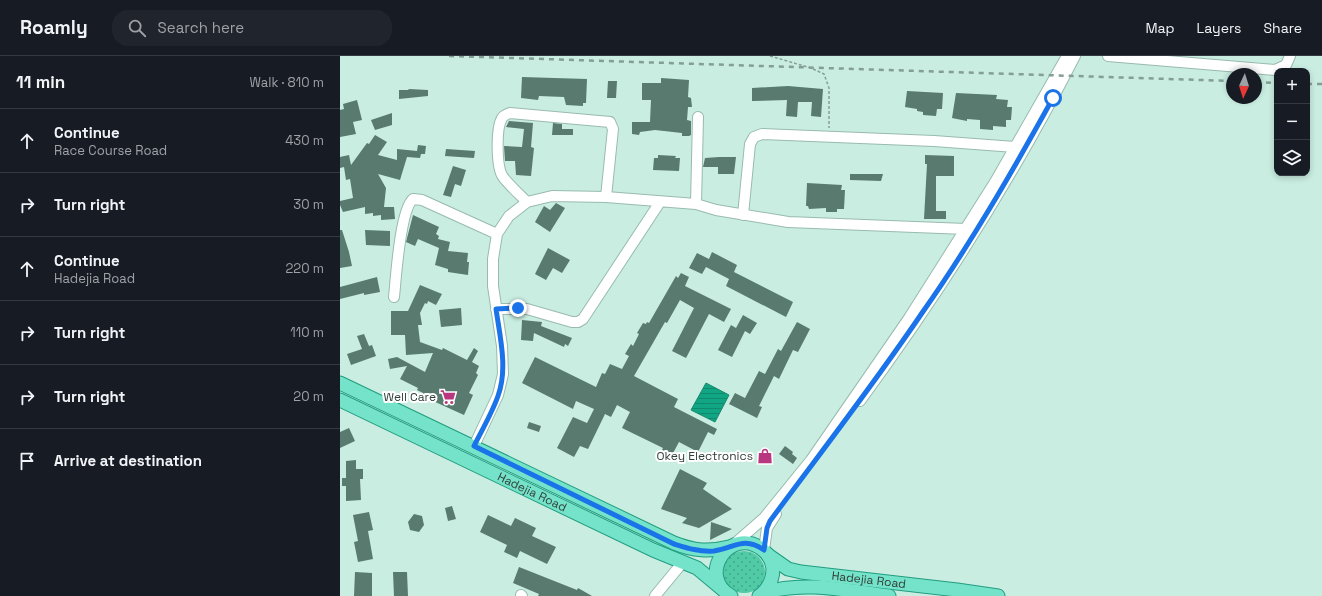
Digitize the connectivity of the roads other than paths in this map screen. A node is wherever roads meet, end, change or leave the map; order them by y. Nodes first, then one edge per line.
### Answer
1 (1067, 56) edge
2 (1075, 56) edge
3 (1108, 56) edge
4 (1290, 56) edge
5 (698, 117) dead end
6 (1016, 147) junction
7 (606, 197) junction
8 (527, 202) junction
9 (660, 202) junction
10 (696, 204) junction
11 (743, 215) junction
12 (966, 229) junction
13 (497, 234) junction
14 (394, 297) dead end
15 (496, 309) junction
16 (340, 383) edge
17 (340, 400) edge
18 (474, 446) junction
19 (731, 546) junction
20 (766, 553) junction
21 (683, 562) junction
22 (812, 587) junction
23 (727, 594) edge
24 (761, 594) edge
25 (654, 596) edge
26 (822, 596) edge
27 (889, 596) edge
28 (998, 596) edge

1 - 6 street
2 - 20 street
3 - 4 street
5 - 10 street
6 - 11 street
6 - 12 street
7 - 8 street
7 - 8 street
7 - 9 street
8 - 13 street
9 - 10 street
9 - 15 street
10 - 11 street
11 - 12 street
12 - 19 street
13 - 14 street
13 - 15 street
15 - 18 street
16 - 18 main road, Hadejia Road
17 - 21 main road, Hadejia Road
18 - 19 main road, Hadejia Road
19 - 20 main road, Hadejia Road
19 - 23 main road
20 - 24 main road
20 - 28 main road, Hadejia Road
21 - 23 main road, Hadejia Road
21 - 25 street
22 - 24 main road, Hadejia Road
22 - 26 street
22 - 27 main road, Hadejia Road

